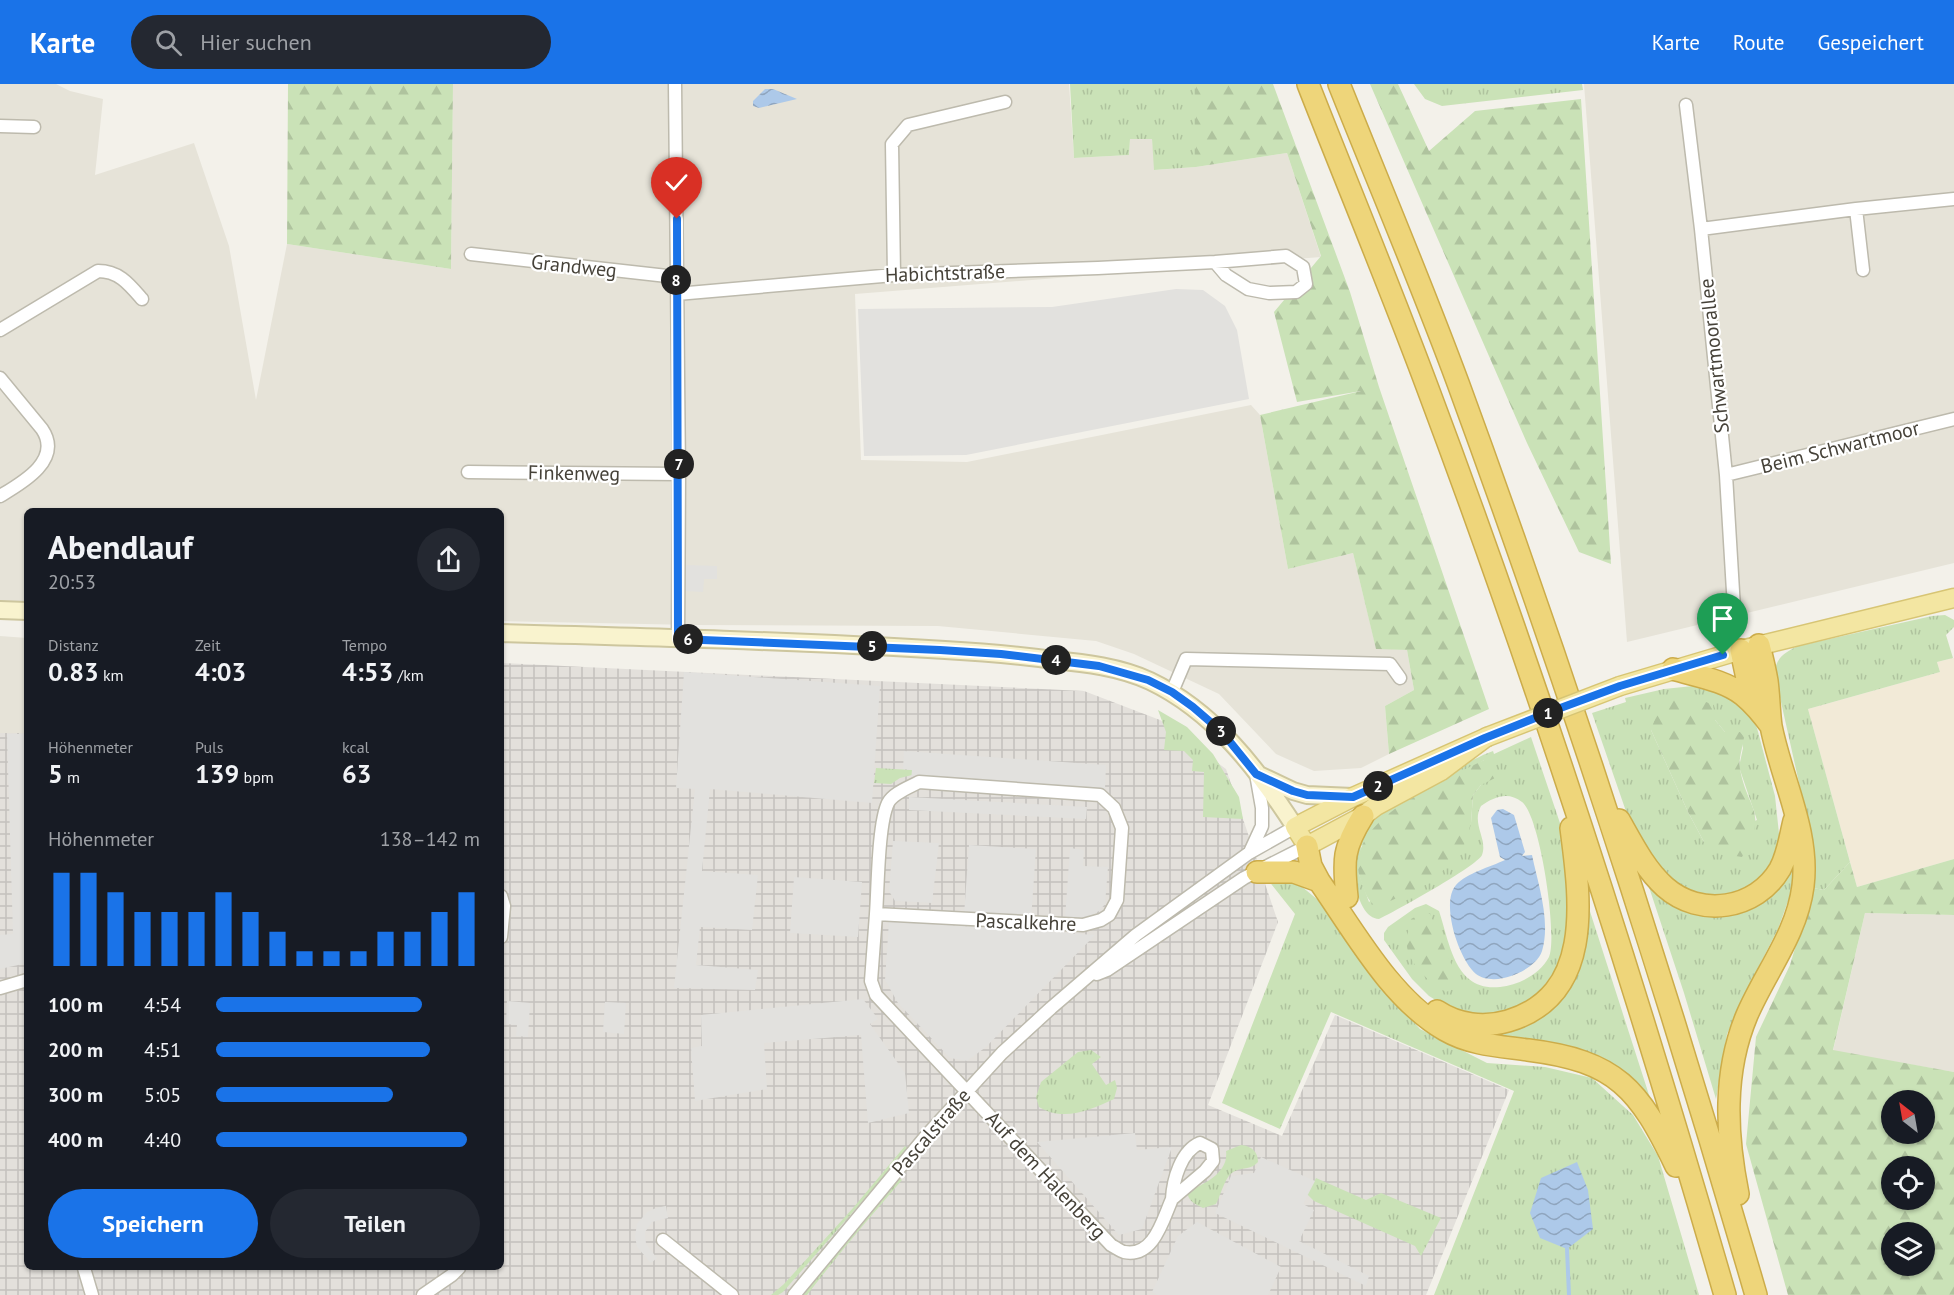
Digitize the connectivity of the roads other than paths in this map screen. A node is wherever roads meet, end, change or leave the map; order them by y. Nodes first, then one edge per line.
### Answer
1 (675, 84) edge
2 (1308, 84) edge
3 (1339, 84) edge
4 (1005, 102) dead end
5 (1686, 105) dead end
6 (0, 126) edge
7 (34, 127) dead end
8 (1954, 199) edge
9 (1856, 209) junction
10 (1701, 229) junction
11 (471, 254) dead end
12 (1215, 262) junction
13 (1863, 270) dead end
14 (894, 274) junction
15 (676, 277) junction
16 (677, 294) junction
17 (142, 299) dead end
18 (0, 330) edge
19 (0, 378) edge
20 (1954, 419) edge
21 (468, 472) dead end
22 (679, 474) junction
23 (1726, 475) junction
24 (0, 496) edge
25 (1954, 598) edge
26 (1734, 608) dead end
27 (0, 610) edge
28 (24, 611) edge
29 (504, 633) edge
30 (678, 639) junction
31 (1750, 648) junction
32 (1673, 669) junction
33 (1400, 678) dead end
34 (1172, 692) junction
35 (1752, 702) junction
36 (1772, 726) junction
37 (1486, 738) junction
38 (1256, 774) junction
39 (1564, 774) junction
40 (1596, 780) junction
41 (1353, 797) junction
42 (1363, 816) junction
43 (1795, 816) junction
44 (1294, 826) junction
45 (1307, 846) junction
46 (1253, 863) junction
47 (1319, 881) junction
48 (1347, 897) junction
49 (876, 914) junction
50 (24, 981) edge
51 (1082, 981) junction
52 (0, 988) edge
53 (966, 1091) junction
54 (1172, 1199) dead end
55 (1706, 1229) junction
56 (663, 1239) dead end
57 (1744, 1254) junction
58 (85, 1270) edge
59 (457, 1270) edge
60 (92, 1295) edge
61 (423, 1295) edge
62 (732, 1295) edge
63 (794, 1295) edge
64 (1725, 1295) edge
65 (1756, 1295) edge

1 - 15 street
2 - 39 highway
3 - 40 highway
4 - 14 street
5 - 10 street, Schwartmoorallee
6 - 7 street
8 - 9 street
9 - 10 street
9 - 13 street
10 - 23 street, Schwartmoorallee
11 - 15 street, Grandweg
12 - 12 street, Habichtstraße
12 - 14 street, Habichtstraße
14 - 16 street, Habichtstraße
15 - 16 street
16 - 22 street
17 - 18 street
19 - 24 street
20 - 23 street, Beim Schwartmoor
21 - 22 street, Finkenweg
22 - 30 street
23 - 26 street, Schwartmoorallee
25 - 31 main road
27 - 28 main road
29 - 30 main road
30 - 34 main road
31 - 32 main road
31 - 35 highway
31 - 36 highway
32 - 35 highway
32 - 37 main road, bridge
33 - 34 street
34 - 38 main road
35 - 36 highway
36 - 43 highway
37 - 41 main road
37 - 42 main road
38 - 41 main road
38 - 44 main road
38 - 46 street
39 - 48 highway
39 - 55 highway
40 - 43 highway
40 - 57 highway
41 - 44 main road
42 - 45 main road
42 - 48 highway
43 - 57 highway
44 - 45 main road
44 - 46 street, Pascalstraße
45 - 46 street, Pascalstraße
45 - 47 highway
45 - 48 highway
46 - 47 highway
46 - 51 street, Pascalstraße
46 - 51 street, Pascalstraße
47 - 55 highway
49 - 49 street, Pascalkehre
49 - 53 street
50 - 52 street
51 - 53 street, Pascalstraße
53 - 54 street, Auf dem Halenberg
53 - 63 street, Pascalstraße
55 - 64 highway
56 - 62 street
57 - 65 highway
58 - 60 street
59 - 61 street

